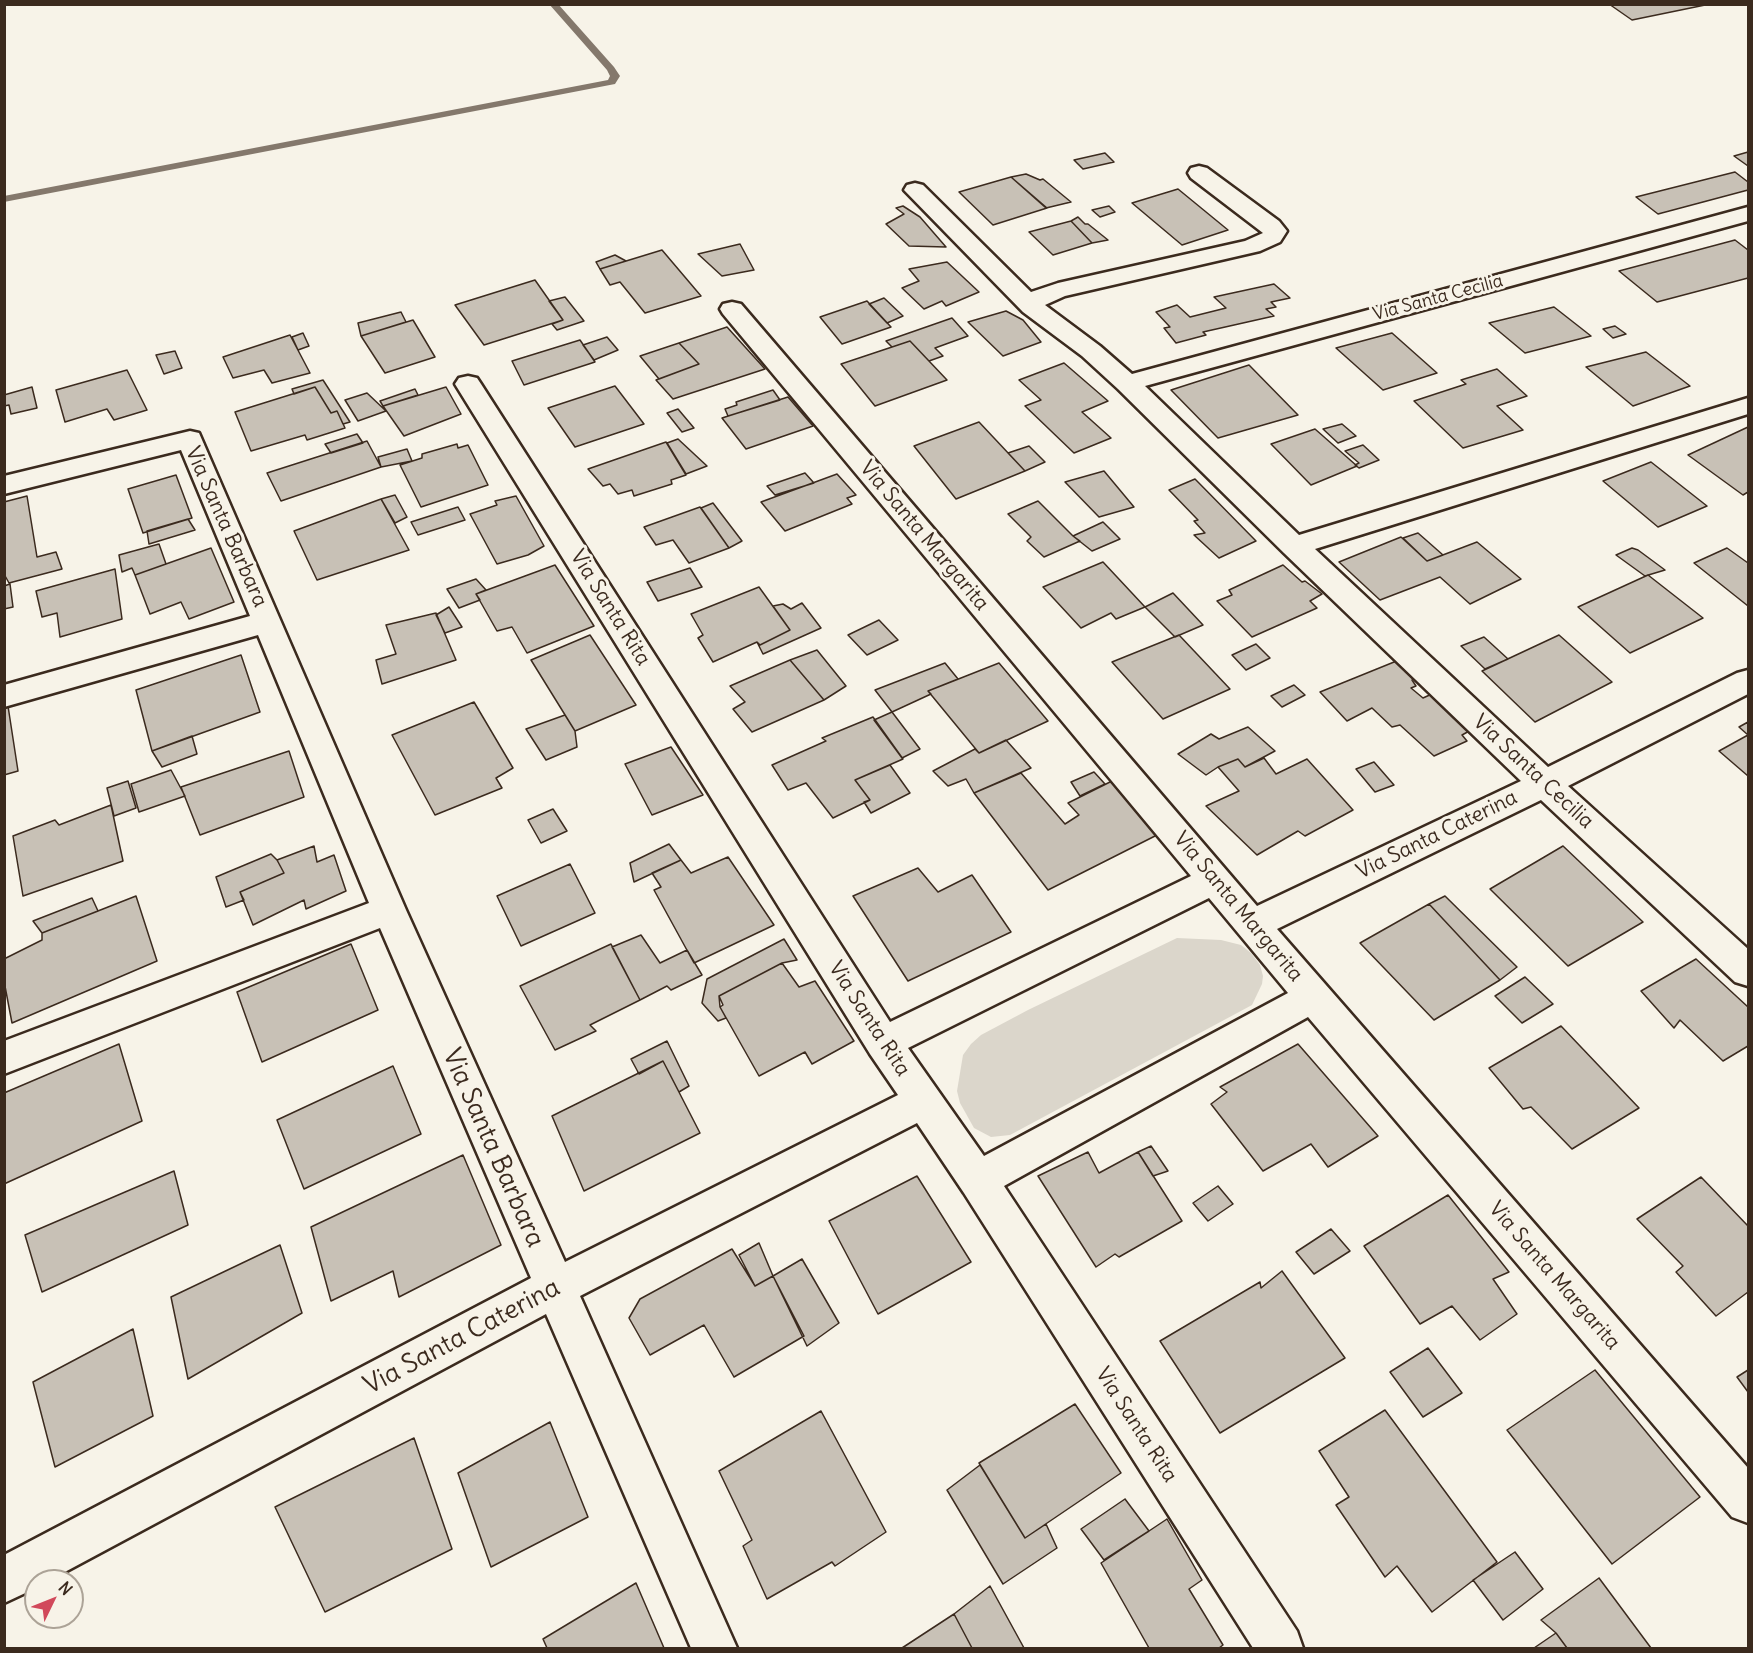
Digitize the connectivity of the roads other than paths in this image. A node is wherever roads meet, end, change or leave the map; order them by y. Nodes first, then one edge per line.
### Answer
1 (1199, 173) dead end
2 (915, 190) dead end
3 (1749, 214) edge
4 (1032, 307) junction
5 (732, 309) dead end
6 (1127, 382) junction
7 (468, 384) dead end
8 (1749, 406) edge
9 (4, 484) edge
10 (1294, 546) junction
11 (268, 622) junction
12 (1749, 681) edge
13 (4, 696) edge
14 (1544, 783) junction
15 (1215, 880) junction
16 (389, 910) junction
17 (1254, 926) junction
18 (1749, 971) edge
19 (1313, 997) junction
20 (883, 1043) junction
21 (4, 1058) edge
22 (923, 1101) junction
23 (978, 1180) junction
24 (555, 1287) junction
25 (1749, 1501) edge
26 (4, 1580) edge
27 (714, 1648) edge
28 (1280, 1648) edge

1 - 4 street
2 - 4 street, Via Santa Cecilia
3 - 6 street, Via Santa Cecilia
4 - 6 street, Via Santa Cecilia
5 - 15 street, Via Santa Margarita
6 - 10 street, Via Santa Cecilia
7 - 20 street, Via Santa Rita
8 - 10 street
9 - 11 street, Via Santa Barbara
10 - 14 street, Via Santa Cecilia
11 - 13 street, Via Santa Barbara
11 - 16 street, Via Santa Barbara
12 - 14 street, Via Santa Caterina
14 - 17 street, Via Santa Caterina
14 - 18 street, Via Santa Cecilia
15 - 17 street, Via Santa Margarita
15 - 20 street
16 - 21 street
16 - 24 street, Via Santa Barbara
17 - 19 street, Via Santa Margarita
19 - 23 street
19 - 25 street, Via Santa Margarita
20 - 22 street, Via Santa Rita
22 - 23 street, Via Santa Rita
22 - 24 street, Via Santa Caterina
23 - 28 street, Via Santa Rita
24 - 26 street, Via Santa Caterina
24 - 27 street, Via Santa Barbara

